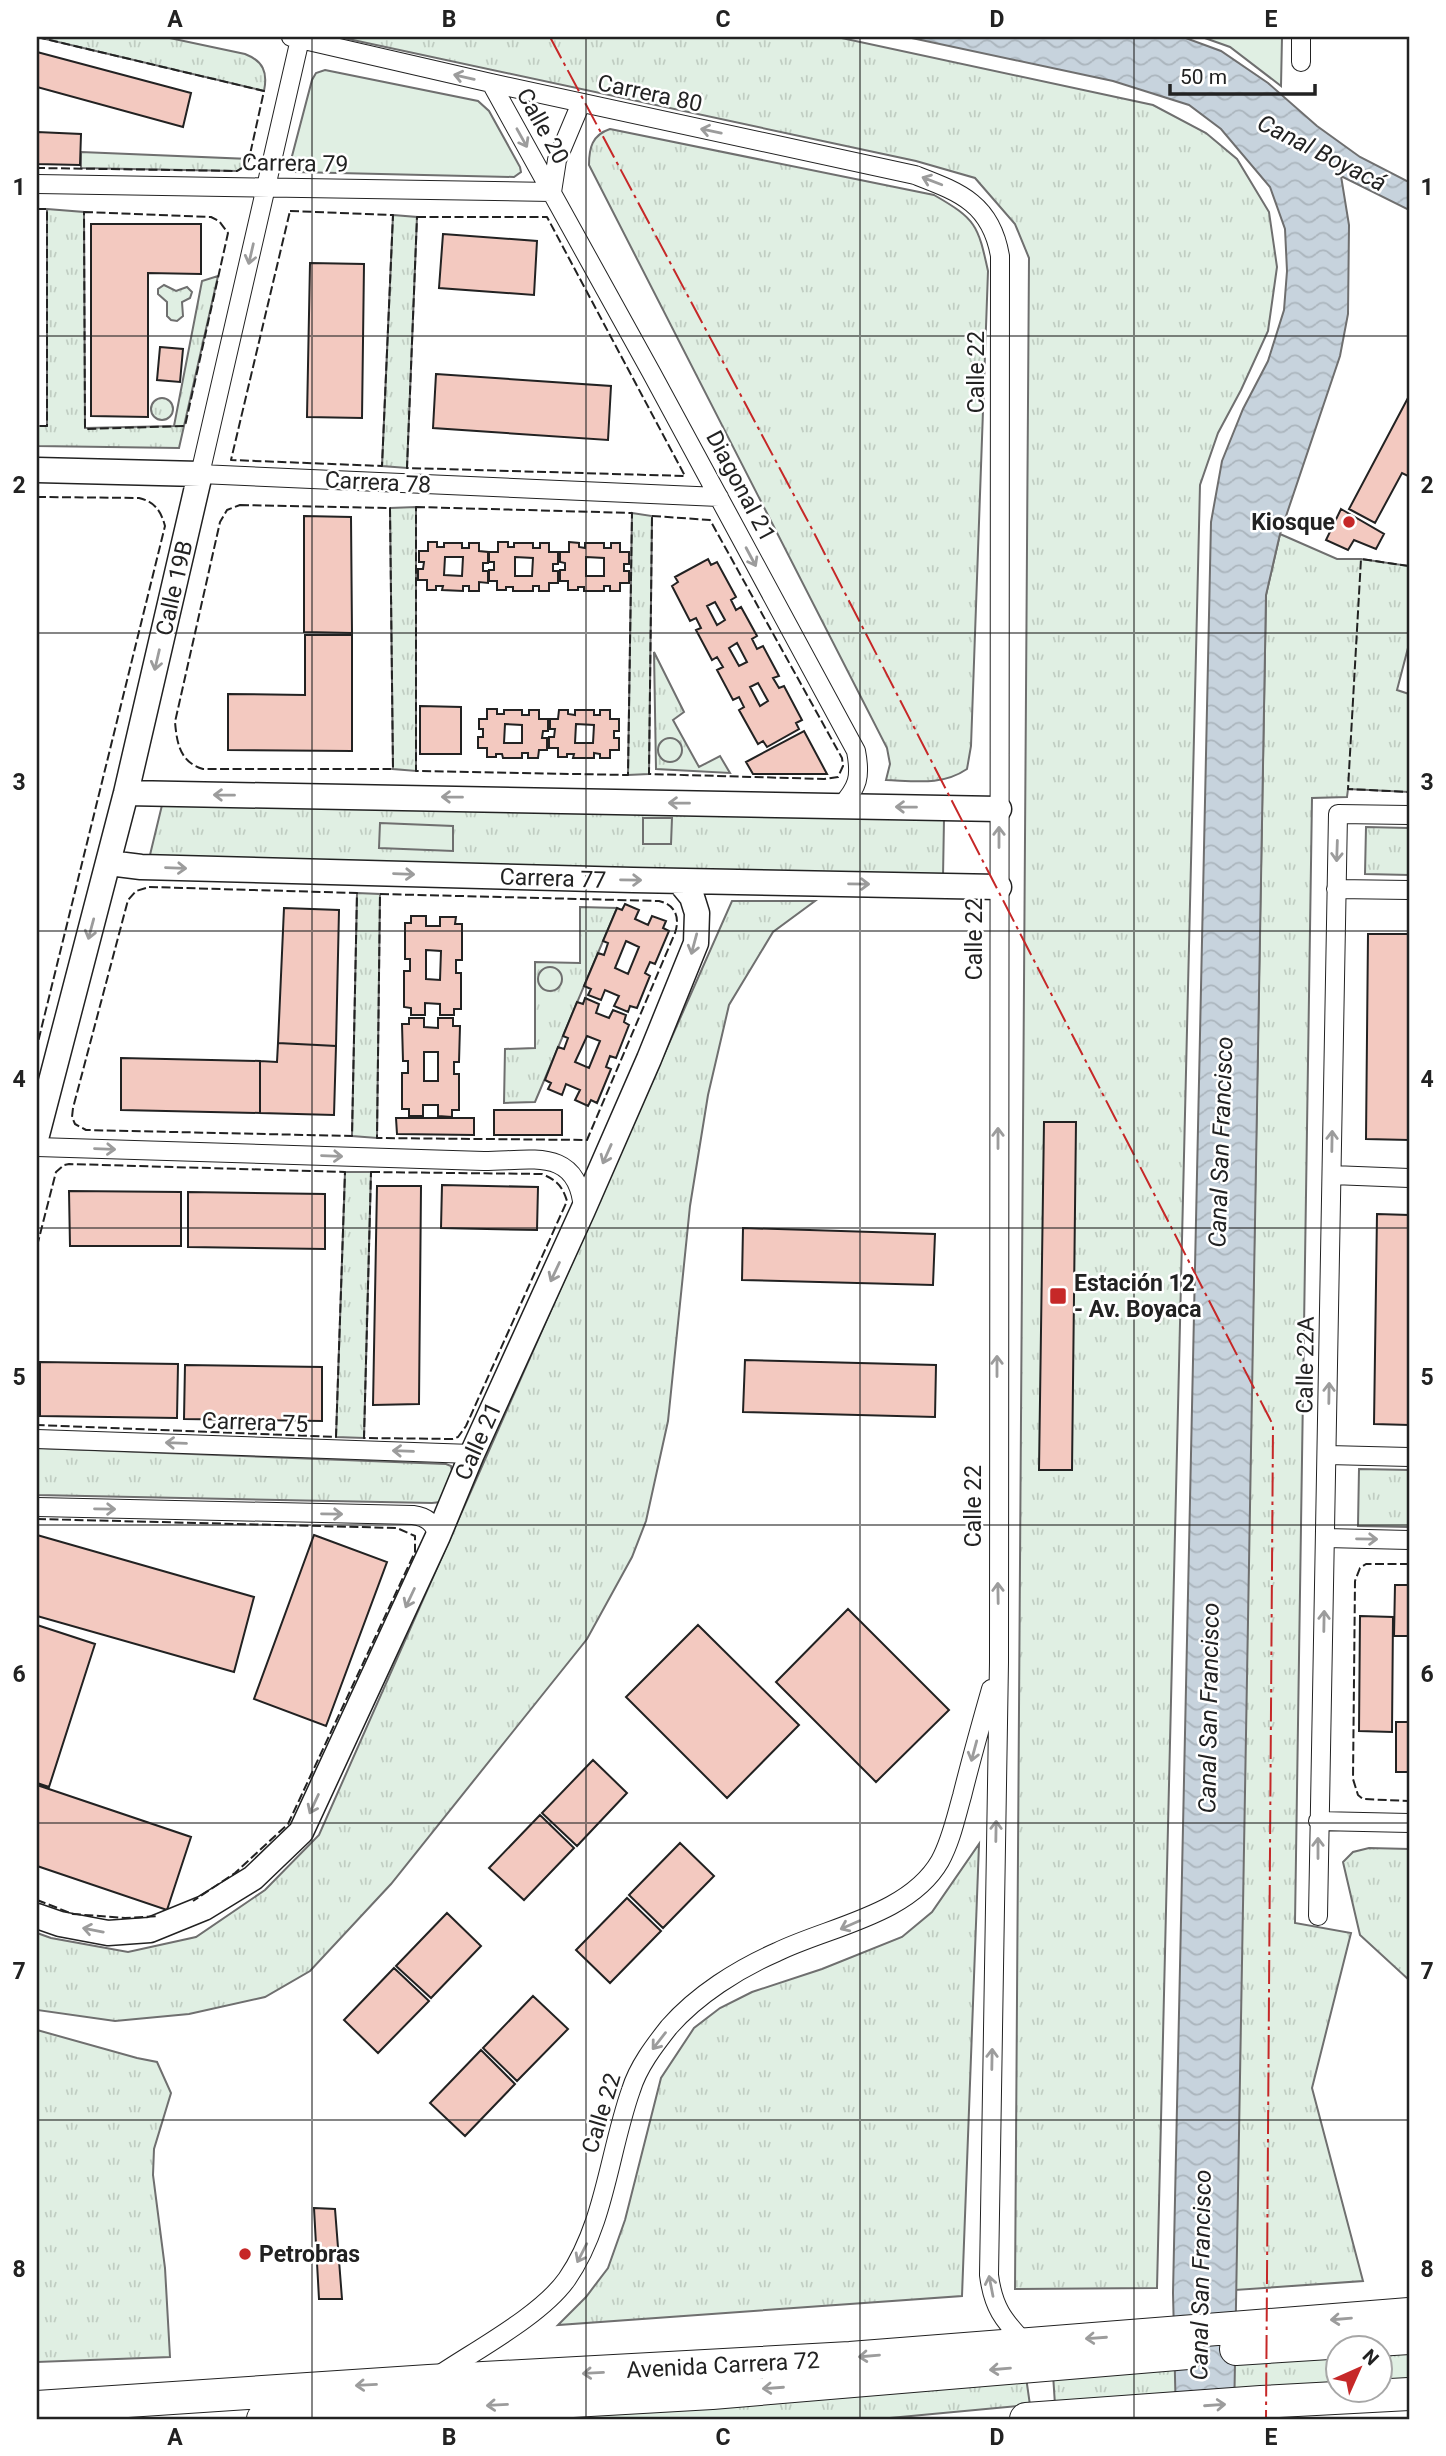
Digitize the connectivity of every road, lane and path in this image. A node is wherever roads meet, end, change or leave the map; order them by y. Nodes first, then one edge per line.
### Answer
1 (1301, 37) edge
2 (295, 38) edge
3 (1301, 62) dead end
4 (491, 83) junction
5 (581, 103) junction
6 (37, 184) edge
7 (266, 187) junction
8 (552, 192) junction
9 (987, 220) joint
10 (37, 470) edge
11 (200, 474) junction
12 (719, 497) junction
13 (127, 793) junction
14 (841, 806) junction
15 (999, 809) junction
16 (1409, 814) edge
17 (108, 863) junction
18 (679, 881) junction
19 (999, 887) junction
20 (1336, 889) junction
21 (1409, 890) edge
22 (37, 1135) edge
23 (37, 1147) edge
24 (1332, 1175) junction
25 (1409, 1178) edge
26 (583, 1210) junction
27 (37, 1439) edge
28 (472, 1454) junction
29 (1328, 1455) junction
30 (1409, 1457) edge
31 (37, 1507) edge
32 (438, 1536) junction
33 (1326, 1538) junction
34 (1409, 1540) edge
35 (999, 1662) junction
36 (1318, 1821) junction
37 (1409, 1823) edge
38 (37, 1916) edge
39 (1318, 1916) dead end
40 (1409, 2314) edge
41 (1255, 2337) junction
42 (1409, 2338) edge
43 (1025, 2343) junction
44 (1165, 2344) junction
45 (789, 2361) junction
46 (429, 2381) junction
47 (829, 2384) junction
48 (1409, 2394) edge
49 (1296, 2400) junction
50 (37, 2407) edge
51 (263, 2419) edge
52 (1026, 2419) edge
53 (1358, 2419) edge

1 - 3 street
4 -> 2 street, Carrera 80
2 - 7 street, Calle 19B
4 - 5 street, Carrera 80
4 -> 8 street, Calle 20
5 - 8 street
9 -> 5 street, Carrera 80
6 - 7 street, Carrera 79
7 - 8 street, Carrera 79
7 -> 11 street, Calle 19B
8 - 12 street, Diagonal 21
9 - 15 street, Calle 22
10 - 11 street, Carrera 78
11 - 12 street, Carrera 78
11 -> 13 street, Calle 19B
12 -> 14 street, Diagonal 21
14 -> 13 street
13 - 17 street, Calle 19B
15 -> 14 street
19 -> 15 street, Calle 22
16 -> 20 street, Calle 22A
17 -> 18 street, Carrera 77
17 -> 22 street, Calle 19B
18 -> 19 street, Carrera 77
18 -> 26 street, Calle 21
35 -> 19 street, Calle 22
20 - 21 street
24 -> 20 street, Calle 22A
23 -> 26 street
24 - 25 street
29 -> 24 street, Calle 22A
26 -> 28 street, Calle 21
28 -> 27 street, Carrera 75
28 - 32 street, Calle 21
29 - 30 street
29 - 33 street, Calle 22A
31 -> 32 street
32 -> 38 street, Calle 21
33 -> 34 street
36 -> 33 street, Calle 22A
43 -> 35 street, Calle 22
35 -> 46 street, Calle 22
36 - 37 street
39 -> 36 street, Calle 22A
40 -> 41 highway, Avenida Carrera 72
41 - 42 highway, Avenida Carrera 72
41 - 44 highway, Avenida Carrera 72
44 -> 43 highway, Avenida Carrera 72
43 -> 45 highway, Avenida Carrera 72
44 -> 47 highway, Avenida Carrera 72
45 -> 46 highway, Avenida Carrera 72
45 - 47 highway
46 -> 50 highway, Avenida Carrera 72
47 -> 51 highway, Avenida Carrera 72
48 - 49 highway
52 -> 49 highway
49 - 53 highway

